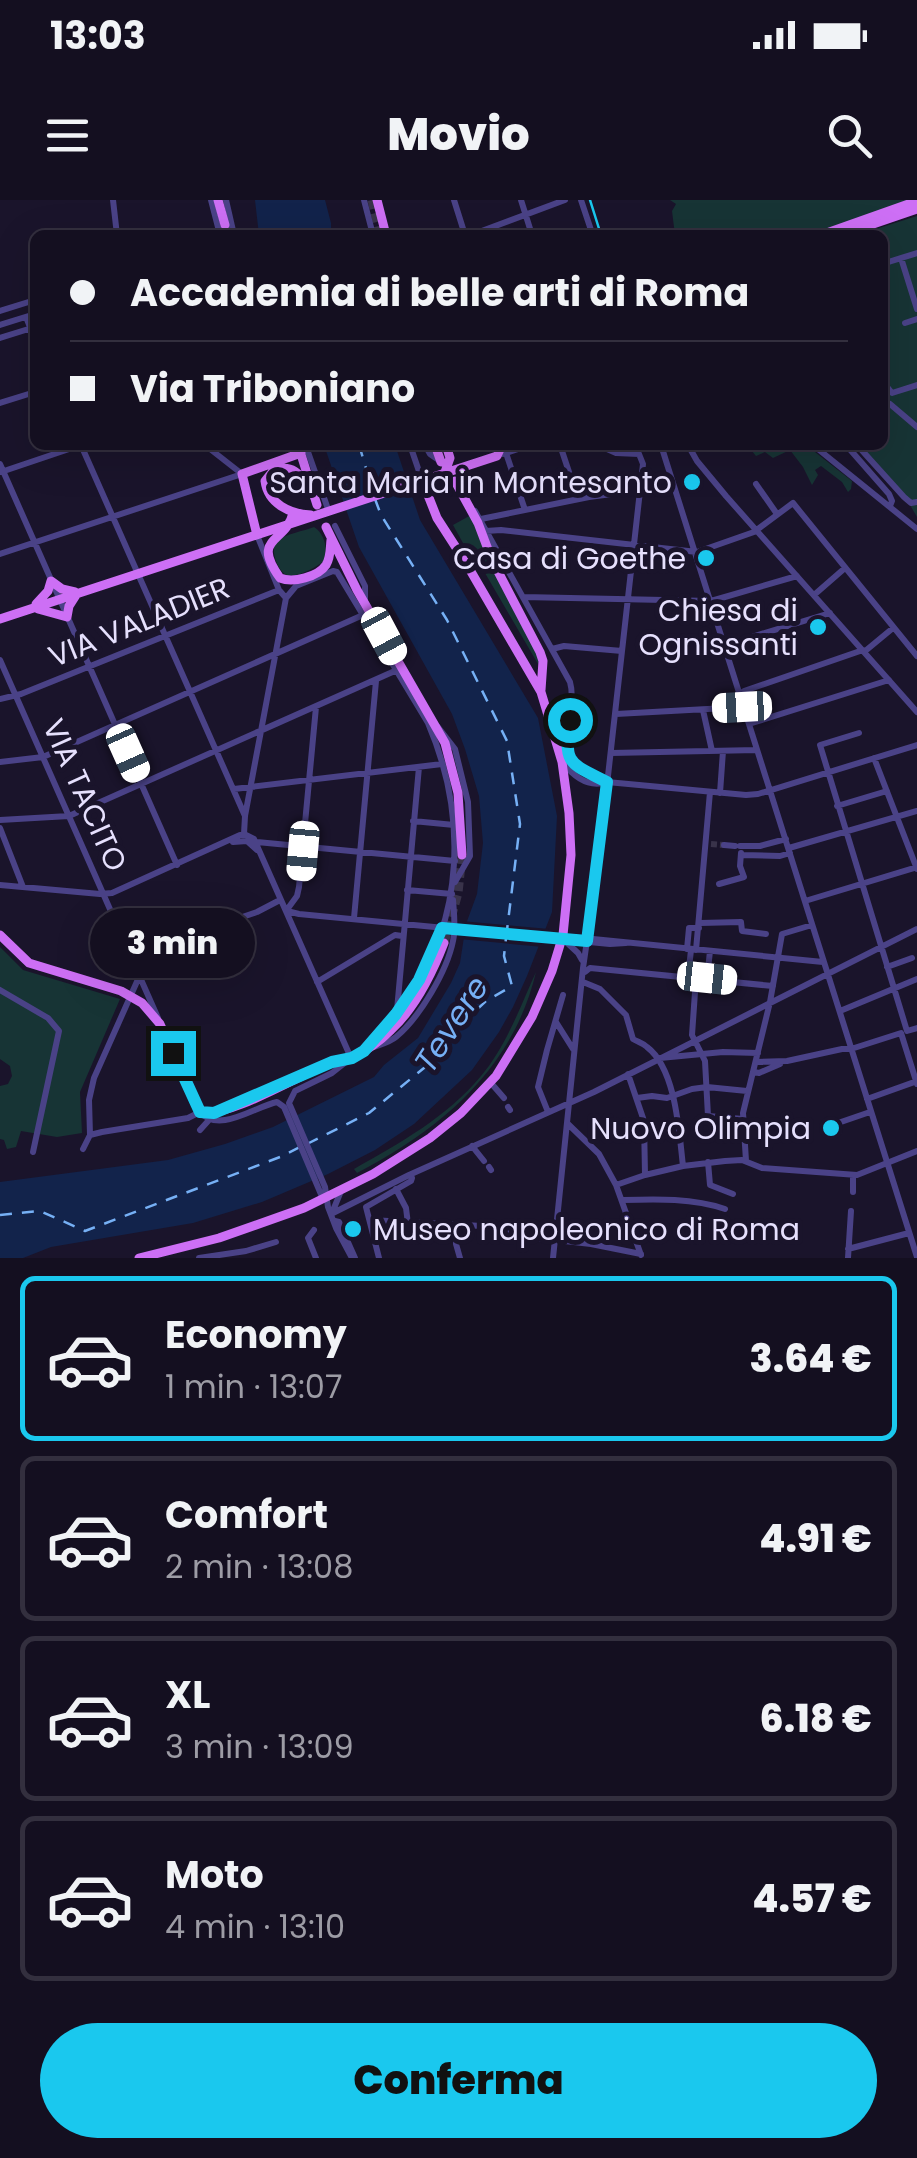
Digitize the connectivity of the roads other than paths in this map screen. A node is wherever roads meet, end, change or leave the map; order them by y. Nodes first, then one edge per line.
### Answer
1 (113, 200) edge
2 (218, 200) edge
3 (376, 200) edge
4 (454, 200) edge
5 (521, 200) edge
6 (565, 200) edge
7 (581, 200) edge
8 (917, 201) edge
9 (366, 202) edge
10 (917, 209) edge
11 (526, 214) junction
12 (117, 230) edge
13 (222, 230) edge
14 (232, 230) edge
15 (372, 230) edge
16 (385, 230) edge
17 (466, 230) edge
18 (482, 230) edge
19 (531, 230) edge
20 (591, 230) edge
21 (836, 230) edge
22 (855, 230) edge
23 (917, 253) edge
24 (901, 258) junction
25 (888, 262) edge
26 (30, 302) edge
27 (917, 309) edge
28 (0, 311) edge
29 (30, 316) edge
30 (26, 317) junction
31 (917, 320) edge
32 (30, 323) edge
33 (905, 323) dead end
34 (0, 325) edge
35 (30, 329) edge
36 (0, 338) edge
37 (917, 385) edge
38 (888, 388) edge
39 (896, 392) junction
40 (30, 394) edge
41 (0, 404) edge
42 (889, 406) edge
43 (917, 427) edge
44 (64, 450) edge
45 (83, 450) edge
46 (211, 450) edge
47 (298, 450) edge
48 (300, 450) edge
49 (303, 450) edge
50 (411, 450) edge
51 (428, 450) edge
52 (438, 450) edge
53 (446, 450) edge
54 (503, 450) edge
55 (562, 450) edge
56 (609, 450) edge
57 (638, 450) edge
58 (664, 450) edge
59 (691, 450) edge
60 (819, 450) edge
61 (850, 450) edge
62 (865, 450) edge
63 (633, 452) junction
64 (445, 464) junction
65 (1, 469) edge
66 (242, 474) junction
67 (455, 480) dead end
68 (419, 481) junction
69 (756, 484) dead end
70 (642, 490) junction
71 (313, 492) junction
72 (464, 495) junction
73 (578, 499) junction
74 (917, 502) edge
75 (890, 506) junction
76 (325, 510) junction
77 (525, 510) junction
78 (293, 513) junction
79 (777, 514) junction
80 (112, 516) junction
81 (491, 517) junction
82 (481, 519) junction
83 (286, 527) junction
84 (917, 529) edge
85 (273, 530) junction
86 (498, 530) junction
87 (756, 530) junction
88 (486, 531) junction
89 (257, 535) junction
90 (34, 542) junction
91 (634, 546) junction
92 (696, 552) junction
93 (0, 554) edge
94 (264, 555) junction
95 (845, 568) junction
96 (140, 572) junction
97 (798, 576) junction
98 (51, 581) junction
99 (280, 590) junction
100 (78, 593) junction
101 (814, 595) junction
102 (522, 597) junction
103 (286, 598) junction
104 (60, 599) junction
105 (629, 600) junction
106 (712, 601) junction
107 (33, 608) junction
108 (830, 613) junction
109 (363, 615) junction
110 (68, 617) junction
111 (0, 619) edge
112 (893, 628) junction
113 (165, 636) junction
114 (729, 644) dead end
115 (552, 649) junction
116 (622, 651) junction
117 (863, 651) junction
118 (274, 656) junction
119 (917, 656) edge
120 (0, 660) edge
121 (90, 666) junction
122 (398, 669) junction
123 (376, 680) junction
124 (889, 680) junction
125 (744, 691) dead end
126 (541, 692) junction
127 (190, 693) junction
128 (16, 696) junction
129 (0, 699) edge
130 (316, 707) junction
131 (744, 707) junction
132 (703, 710) junction
133 (917, 712) edge
134 (615, 714) junction
135 (434, 723) junction
136 (752, 723) dead end
137 (116, 726) junction
138 (261, 732) junction
139 (858, 734) dead end
140 (917, 746) edge
141 (757, 750) junction
142 (712, 751) junction
143 (722, 751) junction
144 (217, 752) junction
145 (611, 753) junction
146 (43, 757) junction
147 (874, 758) junction
148 (0, 762) edge
149 (562, 762) junction
150 (442, 764) junction
151 (418, 768) junction
152 (827, 772) junction
153 (368, 774) junction
154 (308, 782) junction
155 (607, 782) junction
156 (142, 785) junction
157 (250, 788) junction
158 (234, 789) junction
159 (770, 790) junction
160 (887, 791) junction
161 (710, 792) junction
162 (720, 793) junction
163 (837, 806) junction
164 (917, 811) edge
165 (69, 816) junction
166 (245, 816) junction
167 (896, 817) junction
168 (0, 820) edge
169 (414, 821) junction
170 (454, 824) junction
171 (0, 828) edge
172 (844, 832) junction
173 (244, 834) junction
174 (786, 839) junction
175 (256, 842) junction
176 (225, 843) junction
177 (724, 844) tunnel mouth
178 (303, 847) junction
179 (740, 851) junction
180 (790, 851) junction
181 (360, 853) junction
182 (410, 857) junction
183 (458, 858) junction
184 (263, 859) junction
185 (177, 865) junction
186 (917, 868) edge
187 (454, 883) junction
188 (703, 884) junction
189 (861, 884) junction
190 (0, 885) edge
191 (23, 887) junction
192 (407, 890) junction
193 (104, 894) junction
194 (452, 894) junction
195 (280, 900) junction
196 (805, 900) junction
197 (286, 910) junction
198 (354, 918) junction
199 (403, 924) junction
200 (812, 925) junction
201 (699, 926) junction
202 (442, 928) junction
203 (454, 928) junction
204 (917, 929) edge
205 (766, 934) dead end
206 (0, 935) edge
207 (402, 936) junction
208 (557, 938) junction
209 (587, 941) junction
210 (444, 943) tunnel mouth
211 (881, 947) junction
212 (691, 950) junction
213 (710, 952) junction
214 (153, 958) dead end
215 (777, 958) junction
216 (912, 958) dead end
217 (824, 962) junction
218 (587, 966) junction
219 (887, 967) junction
220 (827, 972) junction
221 (140, 974) junction
222 (692, 977) junction
223 (707, 978) junction
224 (917, 979) edge
225 (317, 982) junction
226 (583, 982) junction
227 (772, 986) junction
228 (894, 988) junction
229 (0, 990) edge
230 (130, 994) junction
231 (563, 995) dead end
232 (770, 1002) junction
233 (840, 1011) junction
234 (396, 1014) junction
235 (555, 1021) junction
236 (160, 1024) junction
237 (917, 1028) edge
238 (904, 1032) junction
239 (695, 1039) junction
240 (851, 1049) junction
241 (364, 1051) junction
242 (575, 1052) junction
243 (758, 1053) junction
244 (703, 1055) junction
245 (352, 1058) junction
246 (656, 1058) junction
247 (787, 1060) junction
248 (756, 1062) junction
249 (754, 1072) junction
250 (628, 1073) junction
251 (491, 1082) junction
252 (916, 1082) edge
253 (707, 1087) junction
254 (747, 1091) junction
255 (674, 1096) junction
256 (504, 1098) dead end
257 (637, 1098) junction
258 (866, 1099) junction
259 (569, 1102) junction
260 (287, 1107) junction
261 (200, 1112) junction
262 (548, 1112) junction
263 (870, 1112) junction
264 (209, 1120) junction
265 (742, 1120) junction
266 (567, 1123) junction
267 (200, 1130) dead end
268 (839, 1131) dead end
269 (90, 1136) junction
270 (472, 1146) junction
271 (83, 1150) dead end
272 (917, 1151) edge
273 (33, 1152) dead end
274 (708, 1162) junction
275 (746, 1162) junction
276 (886, 1164) junction
277 (488, 1166) dead end
278 (683, 1166) junction
279 (409, 1175) junction
280 (645, 1175) junction
281 (853, 1176) junction
282 (616, 1185) junction
283 (345, 1189) junction
284 (396, 1189) junction
285 (852, 1192) dead end
286 (323, 1193) junction
287 (733, 1194) dead end
288 (356, 1200) junction
289 (622, 1200) junction
290 (725, 1209) dead end
291 (851, 1211) dead end
292 (370, 1220) junction
293 (335, 1221) junction
294 (408, 1224) junction
295 (456, 1226) junction
296 (312, 1231) dead end
297 (909, 1233) junction
298 (554, 1240) junction
299 (276, 1242) dead end
300 (916, 1252) edge
301 (247, 1254) edge
302 (848, 1254) edge
303 (641, 1256) edge
304 (140, 1258) edge
305 (199, 1258) edge
306 (316, 1258) edge
307 (353, 1258) edge
308 (379, 1258) edge
309 (460, 1258) edge
310 (553, 1258) edge

1 - 12 street
2 - 13 main road
2 - 14 street
3 - 16 main road
4 - 17 street
5 - 11 street
6 - 11 street
7 - 20 street
8 - 21 main road
9 - 15 street
10 - 22 main road
11 - 18 street
11 - 19 street
23 - 24 street
24 - 25 street
24 - 27 street
26 - 28 street
29 - 30 street
30 - 32 street
30 - 34 street
31 - 33 street
35 - 36 street
37 - 39 street
38 - 39 street
39 - 42 street
40 - 41 street
42 - 43 street
44 - 65 street
45 - 80 street
46 - 66 street
47 - 66 main road
48 - 71 main road
49 - 76 street
50 - 68 street
51 - 64 street
52 - 64 main road
53 - 64 main road
54 - 64 main road
54 - 77 street
55 - 73 street
56 - 63 street
57 - 63 street
58 - 92 street
59 - 87 street
60 - 75 street
61 - 75 street
62 - 74 street
63 - 70 street
64 - 68 main road
65 - 90 street
66 - 80 street
66 - 89 main road
67 - 72 main road
68 - 76 main road
68 - 126 main road
69 - 79 street
70 - 73 street
70 - 91 street
71 - 76 main road
71 - 78 main road
72 - 82 street
72 - 126 main road
73 - 77 street
75 - 84 street
76 - 78 main road
76 - 83 main road
77 - 81 street
78 - 83 main road
79 - 87 street
79 - 95 street
80 - 90 street
80 - 96 street
81 - 82 street
81 - 86 street
82 - 88 street
83 - 85 main road
83 - 122 main road
85 - 89 main road
85 - 94 street
86 - 88 street
86 - 91 street
87 - 92 street
87 - 97 street
88 - 102 street
89 - 94 street
89 - 96 main road
90 - 93 street
90 - 98 street
91 - 92 street
91 - 105 street
92 - 106 street
94 - 99 street
95 - 101 street
95 - 112 street
96 - 100 main road
96 - 113 street
97 - 101 street
97 - 106 street
98 - 100 main road
98 - 104 street
98 - 107 main road
99 - 103 street
99 - 113 street, VIA VALADIER
100 - 104 main road
100 - 110 main road
101 - 108 street
102 - 105 street
102 - 115 street
103 - 109 street
103 - 118 street
104 - 107 main road
104 - 110 street
105 - 106 street
105 - 116 street
106 - 131 street
107 - 110 main road
107 - 111 main road
108 - 114 street
108 - 117 street
109 - 118 street
109 - 122 street
110 - 121 street
112 - 117 street
112 - 119 street
113 - 121 street, VIA VALADIER
113 - 127 street
115 - 116 street
115 - 155 street
116 - 134 street
117 - 124 street
117 - 125 street
118 - 127 street
118 - 138 street
120 - 128 street, VIA TACITO
121 - 128 street, VIA VALADIER
121 - 137 street
122 - 123 street
122 - 135 main road
122 - 150 street
123 - 130 street
123 - 153 street
124 - 133 street
124 - 136 street
126 - 149 main road
127 - 137 street
127 - 144 street
128 - 129 street, VIA VALADIER
128 - 146 street, VIA TACITO
130 - 138 street
130 - 154 street
131 - 132 street
131 - 141 street
132 - 134 street
132 - 142 street
134 - 145 street
135 - 183 main road
135 - 187 street
137 - 146 street
137 - 156 street
138 - 144 street
138 - 157 street
139 - 152 street
140 - 147 street
141 - 143 street
141 - 159 street
142 - 143 street
142 - 145 street
143 - 162 street
144 - 156 street
144 - 158 street
145 - 155 street
146 - 148 street
146 - 165 street, VIA TACITO
147 - 152 street
147 - 160 street
149 - 155 street
149 - 208 main road
150 - 151 street
150 - 170 street
151 - 153 street
151 - 169 street
152 - 159 street
152 - 163 street
153 - 154 street
153 - 181 street
154 - 157 street
154 - 178 street
155 - 161 street
155 - 209 street
156 - 165 street
156 - 185 street
157 - 158 street
157 - 166 street
158 - 166 street
159 - 162 street
159 - 174 street
160 - 163 street
160 - 167 street
161 - 162 street
161 - 188 street
163 - 172 street
164 - 167 street
165 - 168 street
165 - 193 street, VIA TACITO
166 - 173 street
167 - 172 street
167 - 186 street
169 - 170 street
169 - 182 street
170 - 183 street
171 - 191 street
172 - 180 street
172 - 189 street
173 - 175 street
173 - 176 street
174 - 179 street
174 - 180 street
175 - 178 street
175 - 184 street
176 - 184 street
176 - 185 street
177 - 179 street
178 - 181 street
178 - 197 street
179 - 180 street
179 - 188 street
180 - 196 street
181 - 182 street
181 - 198 street
182 - 183 street
182 - 192 street
183 - 187 street
184 - 195 street
185 - 193 street
186 - 189 street
187 - 194 street
188 - 201 street
189 - 196 street
189 - 211 street
190 - 191 street
191 - 193 street
192 - 194 street
192 - 199 street
193 - 221 street, VIA TACITO
194 - 202 street
194 - 203 street
195 - 197 street
195 - 214 street
196 - 200 street
197 - 198 street
197 - 225 street
198 - 199 street
199 - 202 street
199 - 207 street
200 - 215 street
200 - 217 street
201 - 205 street
201 - 212 street
202 - 203 street
202 - 234 street
203 - 208 street
203 - 241 street
204 - 211 street
206 - 230 main road
207 - 225 street
207 - 234 street
208 - 209 street
208 - 218 street
208 - 251 main road
209 - 212 street
209 - 218 street
210 - 241 main road
211 - 219 street
211 - 220 street
212 - 213 street
212 - 222 street
213 - 215 street
213 - 223 street
215 - 217 street
215 - 227 street
216 - 219 street
217 - 220 street
218 - 222 street
218 - 226 street
219 - 228 street
220 - 232 street
220 - 233 street
221 - 230 street
221 - 236 street, VIA TACITO
222 - 223 street
222 - 239 street
223 - 227 street
224 - 228 street
225 - 245 street
226 - 242 street
226 - 246 street
227 - 232 street
228 - 233 street
228 - 238 street
229 - 273 street
230 - 236 main road
230 - 269 street
231 - 235 street
232 - 239 street
232 - 243 street
233 - 240 street
234 - 241 street
235 - 242 street
235 - 262 street
236 - 261 main road
237 - 238 street
238 - 240 street
238 - 252 street
239 - 244 street
239 - 246 street
240 - 247 street
240 - 258 street
241 - 245 main road
242 - 259 street
243 - 244 street
243 - 248 street
244 - 246 street
244 - 253 street
245 - 260 street
245 - 261 main road
246 - 250 street
246 - 255 street
247 - 248 street
247 - 249 street
248 - 249 street
249 - 254 street
250 - 257 street
250 - 259 street
251 - 256 street
251 - 283 main road
252 - 258 street
253 - 254 street
253 - 255 street
253 - 265 street
254 - 265 street
255 - 257 street
255 - 278 street
257 - 280 street
258 - 263 street
259 - 262 street
259 - 266 street
260 - 264 street
260 - 286 street
261 - 264 street
261 - 269 street
262 - 270 street
263 - 268 street
263 - 276 street
264 - 267 street
265 - 275 street
266 - 282 street
266 - 298 street
269 - 271 street
270 - 277 street
270 - 279 street
272 - 276 street
274 - 275 street
274 - 278 street
274 - 287 street
275 - 281 street
276 - 281 street
276 - 297 street
278 - 280 street
279 - 284 street
279 - 288 street
280 - 282 street
281 - 285 street
282 - 289 street
283 - 286 main road
283 - 288 street
283 - 293 street
284 - 292 street
284 - 294 street
286 - 293 street
286 - 304 main road
288 - 293 street
289 - 290 street
289 - 303 street
291 - 302 street
292 - 294 street
292 - 308 street
293 - 307 street
294 - 295 street
295 - 298 street
295 - 309 street
296 - 306 street
297 - 300 street
297 - 302 street
298 - 303 street
298 - 310 street
299 - 301 street
301 - 305 street

